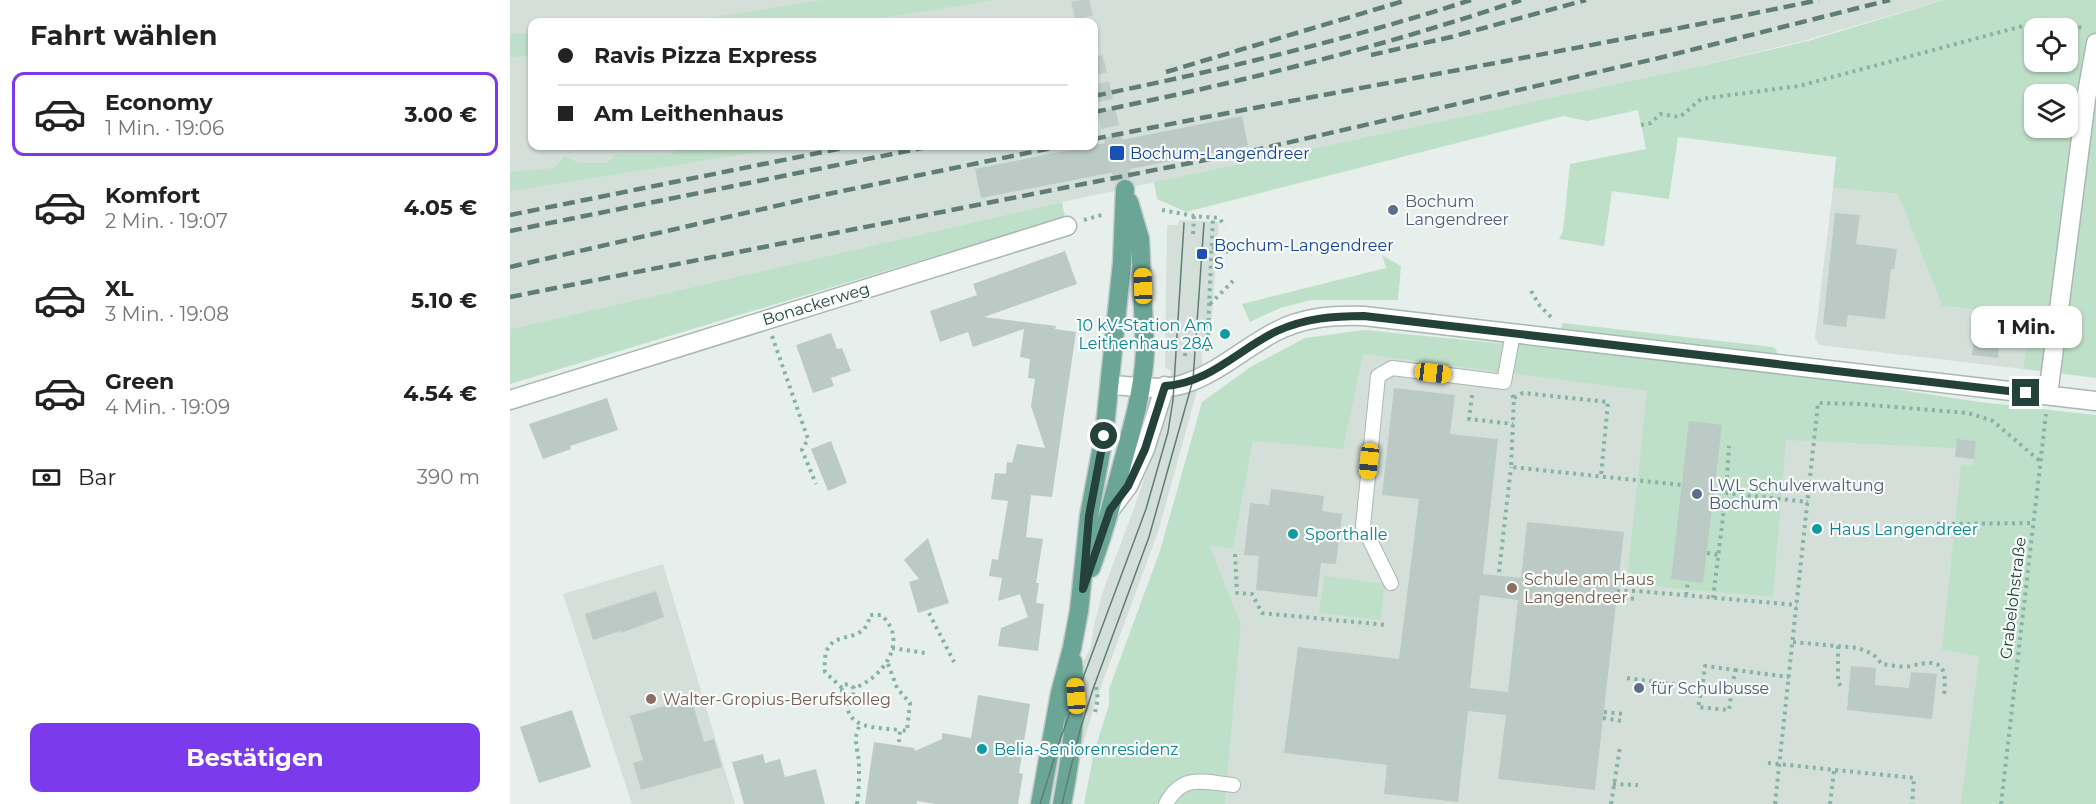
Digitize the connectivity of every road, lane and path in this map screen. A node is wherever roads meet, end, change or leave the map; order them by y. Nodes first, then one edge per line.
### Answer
1 (2096, 29) edge
2 (2096, 43) edge
3 (1641, 125) dead end
4 (1162, 210) dead end
5 (1124, 216) junction
6 (1194, 216) junction
7 (1213, 217) junction
8 (1067, 226) joint
9 (1226, 226) dead end
10 (1194, 234) dead end
11 (1212, 247) junction
12 (1228, 252) dead end
13 (1233, 281) dead end
14 (1531, 291) dead end
15 (1209, 304) junction
16 (766, 320) junction
17 (1555, 320) dead end
18 (1513, 333) junction
19 (1187, 335) dead end
20 (1185, 356) dead end
21 (1207, 357) dead end
22 (1474, 378) junction
23 (1504, 382) junction
24 (1111, 385) junction
25 (1142, 386) junction
26 (1165, 386) junction
27 (2048, 395) junction
28 (1514, 399) junction
29 (510, 400) edge
30 (2096, 401) edge
31 (1513, 424) junction
32 (1729, 446) dead end
33 (2041, 462) junction
34 (1511, 467) junction
35 (1601, 476) junction
36 (816, 484) dead end
37 (1682, 485) dead end
38 (1726, 493) junction
39 (1808, 502) junction
40 (1713, 503) dead end
41 (1724, 504) junction
42 (1110, 510) junction
43 (2034, 523) junction
44 (1937, 524) dead end
45 (1707, 553) dead end
46 (1236, 554) dead end
47 (1718, 555) junction
48 (1499, 572) dead end
49 (1688, 581) dead end
50 (1391, 583) dead end
51 (1083, 589) junction
52 (1617, 591) dead end
53 (1686, 595) junction
54 (1616, 597) dead end
55 (1713, 598) junction
56 (1636, 599) dead end
57 (1797, 605) junction
58 (929, 613) dead end
59 (1386, 625) dead end
60 (1793, 642) junction
61 (1838, 646) junction
62 (892, 648) junction
63 (1072, 648) junction
64 (925, 653) dead end
65 (954, 662) dead end
66 (888, 663) junction
67 (1735, 670) junction
68 (1789, 677) junction
69 (1627, 678) dead end
70 (842, 688) junction
71 (854, 688) junction
72 (1702, 688) junction
73 (1842, 689) dead end
74 (1944, 696) dead end
75 (848, 697) junction
76 (1604, 712) dead end
77 (1623, 714) dead end
78 (1604, 718) dead end
79 (1623, 721) dead end
80 (861, 724) junction
81 (900, 730) junction
82 (899, 742) dead end
83 (1620, 747) dead end
84 (1768, 762) dead end
85 (1779, 764) junction
86 (1834, 771) junction
87 (1614, 784) junction
88 (1233, 785) dead end
89 (1638, 785) dead end
90 (857, 804) edge
91 (1040, 804) edge
92 (1062, 804) edge
93 (1166, 804) edge
94 (1611, 804) edge
95 (1775, 804) edge
96 (1830, 804) edge
97 (1911, 804) edge
98 (2001, 804) edge

1 - 3 path
2 - 27 street
4 - 6 path
5 - 8 path
5 - 24 main road
5 - 25 main road
6 - 7 path
6 - 10 path
7 - 9 path
7 - 11 path
8 - 16 street, Bonackerweg
11 - 12 path
11 - 15 path
13 - 15 path
14 - 17 path
15 - 21 path
16 - 29 street, Bonackerweg
16 - 36 path
18 - 23 lane
18 - 26 street
18 - 27 street
19 - 20 path
22 - 23 lane
22 - 31 path
22 - 50 lane
23 - 28 path
24 - 25 street
24 - 51 main road
25 - 26 street
25 - 42 main road
26 - 42 street
27 - 30 street
27 - 33 path, Grabelohstraße
28 - 31 path
28 - 35 path
31 - 34 path
32 - 38 path
33 - 39 path
33 - 43 path, Grabelohstraße
34 - 35 path
34 - 48 path
35 - 37 path
38 - 39 path
38 - 41 path
39 - 57 path
40 - 41 path
41 - 47 path
42 - 51 main road
43 - 44 path
43 - 98 path, Grabelohstraße
45 - 47 path
46 - 59 path
47 - 55 path
49 - 53 path
51 - 63 main road
52 - 53 path
53 - 55 path
54 - 56 path
55 - 57 path
57 - 60 path
58 - 65 path
60 - 61 path
60 - 68 path
61 - 73 path
61 - 74 path
62 - 64 path
62 - 66 path
62 - 70 path
63 - 91 main road
63 - 92 main road
66 - 71 path
66 - 81 path
67 - 68 path
67 - 72 path
67 - 72 path
68 - 85 path
69 - 72 path
70 - 71 path
70 - 75 path
71 - 75 path
75 - 80 path
76 - 77 path
78 - 79 path
80 - 81 path
80 - 90 path
81 - 82 path
83 - 87 path
84 - 85 path
85 - 86 path
85 - 95 path
86 - 96 path
86 - 97 path
87 - 89 path
87 - 94 path
88 - 93 lane

